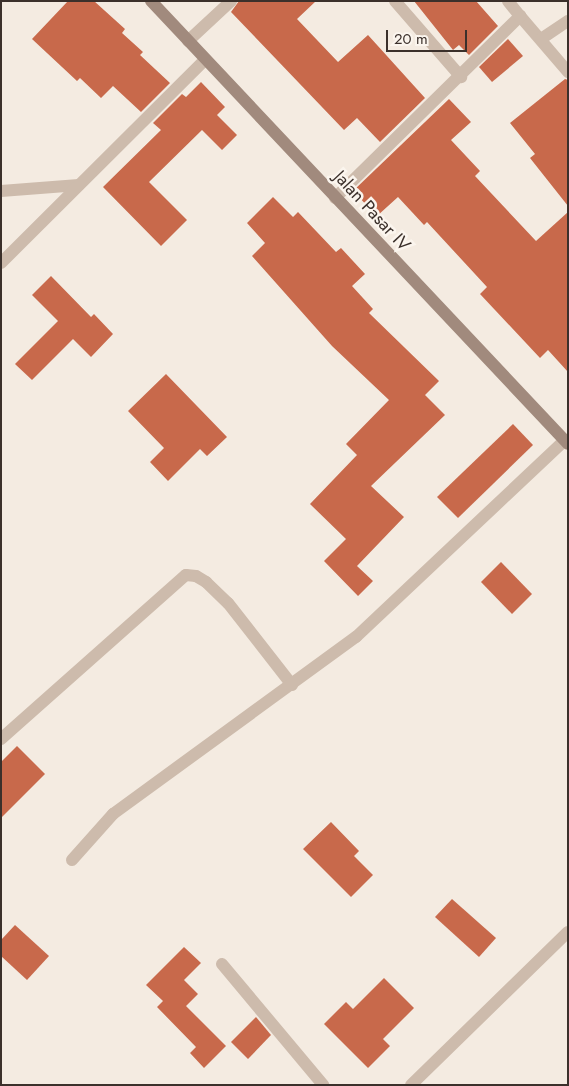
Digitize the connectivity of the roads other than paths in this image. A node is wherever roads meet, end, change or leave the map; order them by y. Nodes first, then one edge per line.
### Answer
1 (151, 1) edge
2 (232, 1) edge
3 (395, 1) edge
4 (508, 1) edge
5 (520, 16) junction
6 (568, 21) edge
7 (541, 39) junction
8 (188, 41) junction
9 (205, 60) junction
10 (568, 72) edge
11 (461, 77) junction
12 (79, 184) junction
13 (1, 191) edge
14 (335, 198) junction
15 (1, 263) edge
16 (566, 442) edge
17 (292, 685) junction
18 (1, 739) edge
19 (72, 860) dead end
20 (568, 932) edge
21 (222, 964) dead end
22 (323, 1085) edge
23 (411, 1085) edge

1 - 8 street, Jalan Pasar IV
2 - 8 street
3 - 11 street
4 - 5 street
5 - 7 street
5 - 11 street
6 - 7 street
7 - 10 street
8 - 9 street, Jalan Pasar IV
9 - 12 street
9 - 14 street, Jalan Pasar IV
11 - 14 street
12 - 13 street
12 - 15 street
14 - 16 street, Jalan Pasar IV
16 - 17 street
17 - 18 street
17 - 19 street
20 - 23 street
21 - 22 street

